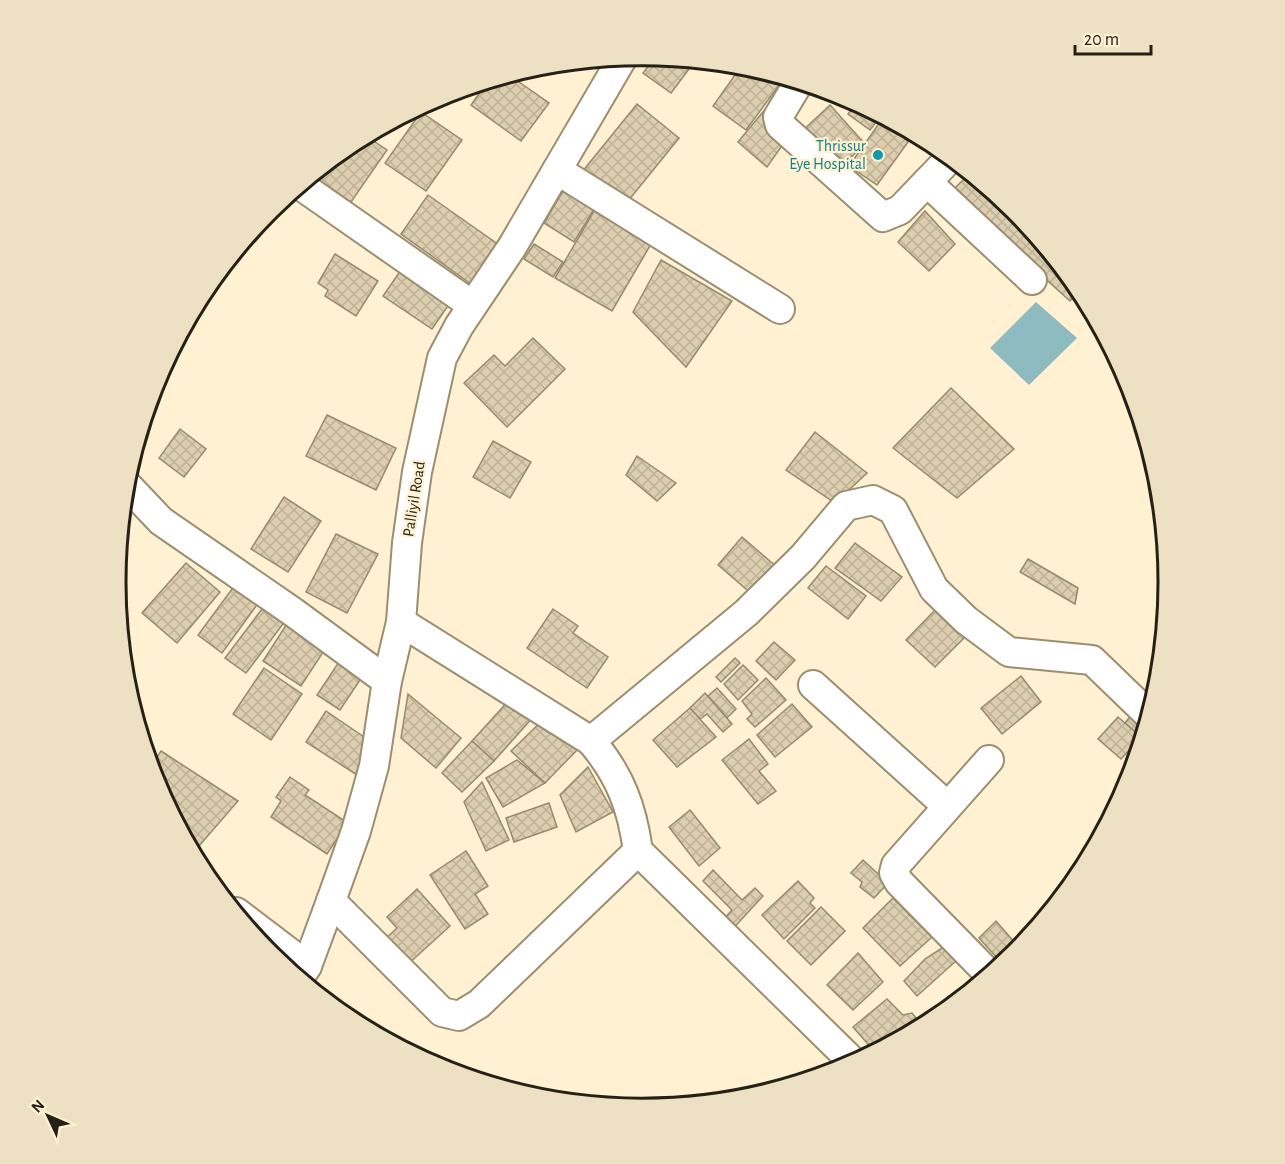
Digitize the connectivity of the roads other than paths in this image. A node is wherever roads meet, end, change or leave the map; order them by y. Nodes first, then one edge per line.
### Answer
1 (618, 67) edge
2 (795, 89) edge
3 (944, 164) edge
4 (557, 170) junction
5 (927, 182) junction
6 (307, 190) edge
7 (1032, 280) dead end
8 (472, 305) junction
9 (780, 309) dead end
10 (134, 493) edge
11 (400, 622) junction
12 (387, 681) junction
13 (813, 685) dead end
14 (1143, 709) edge
15 (591, 741) junction
16 (989, 760) dead end
17 (946, 805) junction
18 (638, 851) junction
19 (331, 901) junction
20 (984, 969) edge
21 (303, 972) edge
22 (847, 1056) edge

1 - 4 street, Palliyil Road
2 - 5 street
3 - 5 street
4 - 8 street, Palliyil Road
4 - 9 street
5 - 7 street
6 - 8 street
8 - 11 street, Palliyil Road
10 - 12 street
11 - 12 street, Palliyil Road
11 - 15 street
12 - 19 street, Palliyil Road
13 - 17 street
14 - 15 street
15 - 18 street
16 - 17 street
17 - 20 street
18 - 19 street
18 - 22 street
19 - 21 street, Palliyil Road

